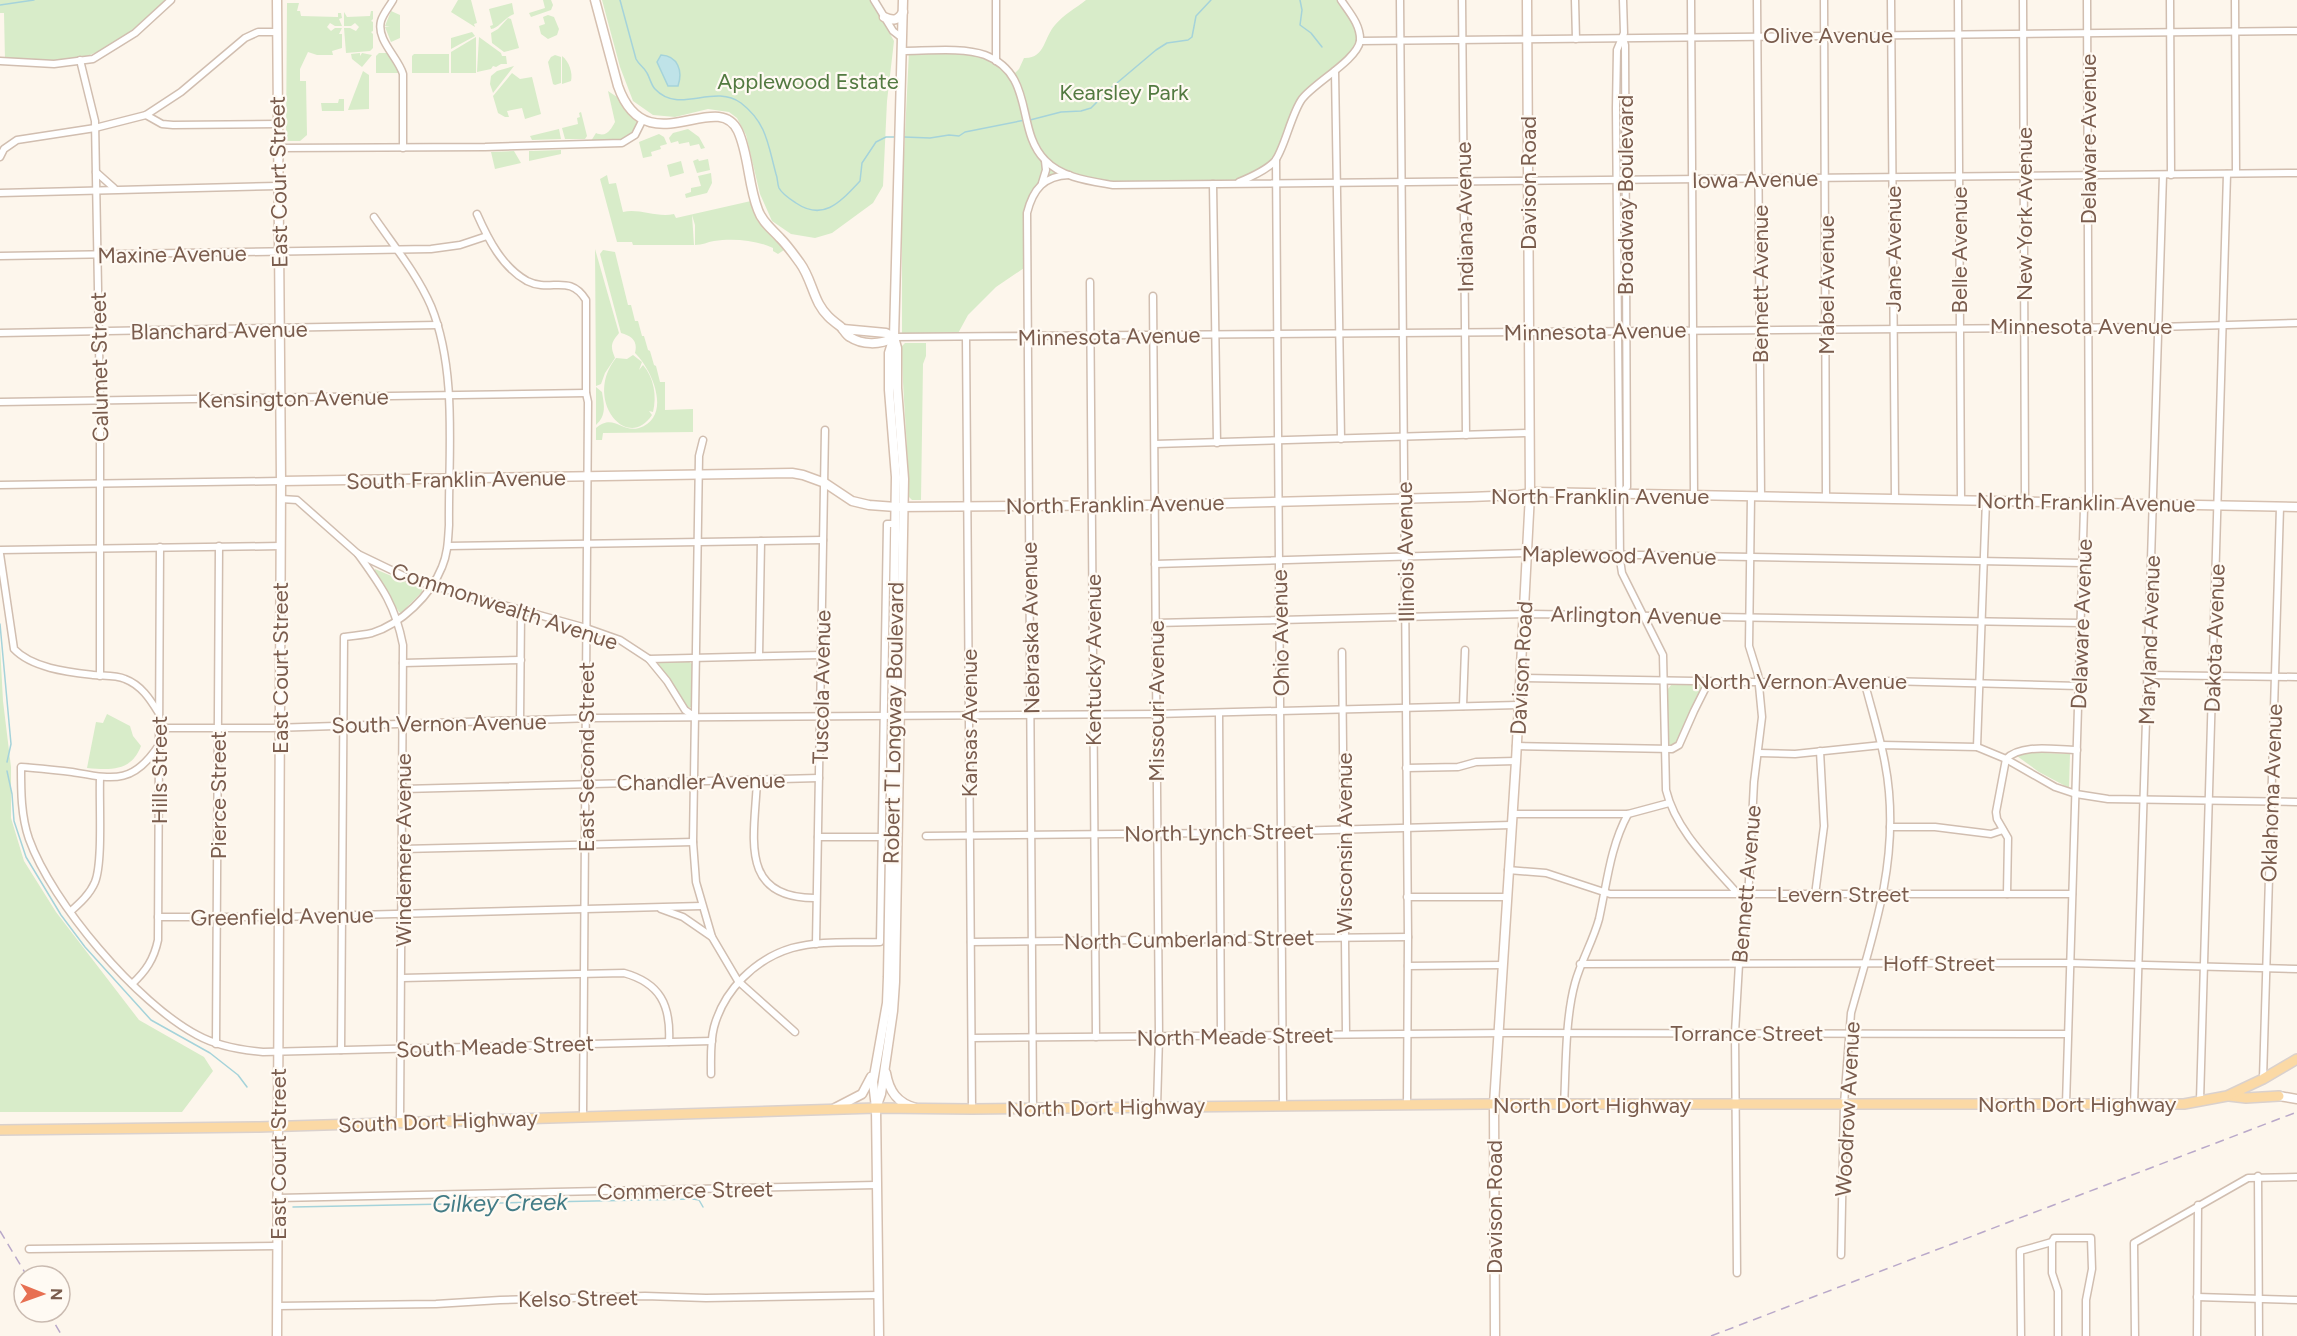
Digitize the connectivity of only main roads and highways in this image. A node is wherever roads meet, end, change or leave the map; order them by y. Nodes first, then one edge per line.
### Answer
1 (2297, 1059) edge
2 (2263, 1079) junction
3 (2227, 1096) junction
4 (876, 1108) joint
5 (0, 1130) edge

1 - 2 main road, North Dort Highway
2 - 3 main road, North Dort Highway
2 - 3 main road
3 - 4 main road, North Dort Highway
4 - 5 main road, South Dort Highway

